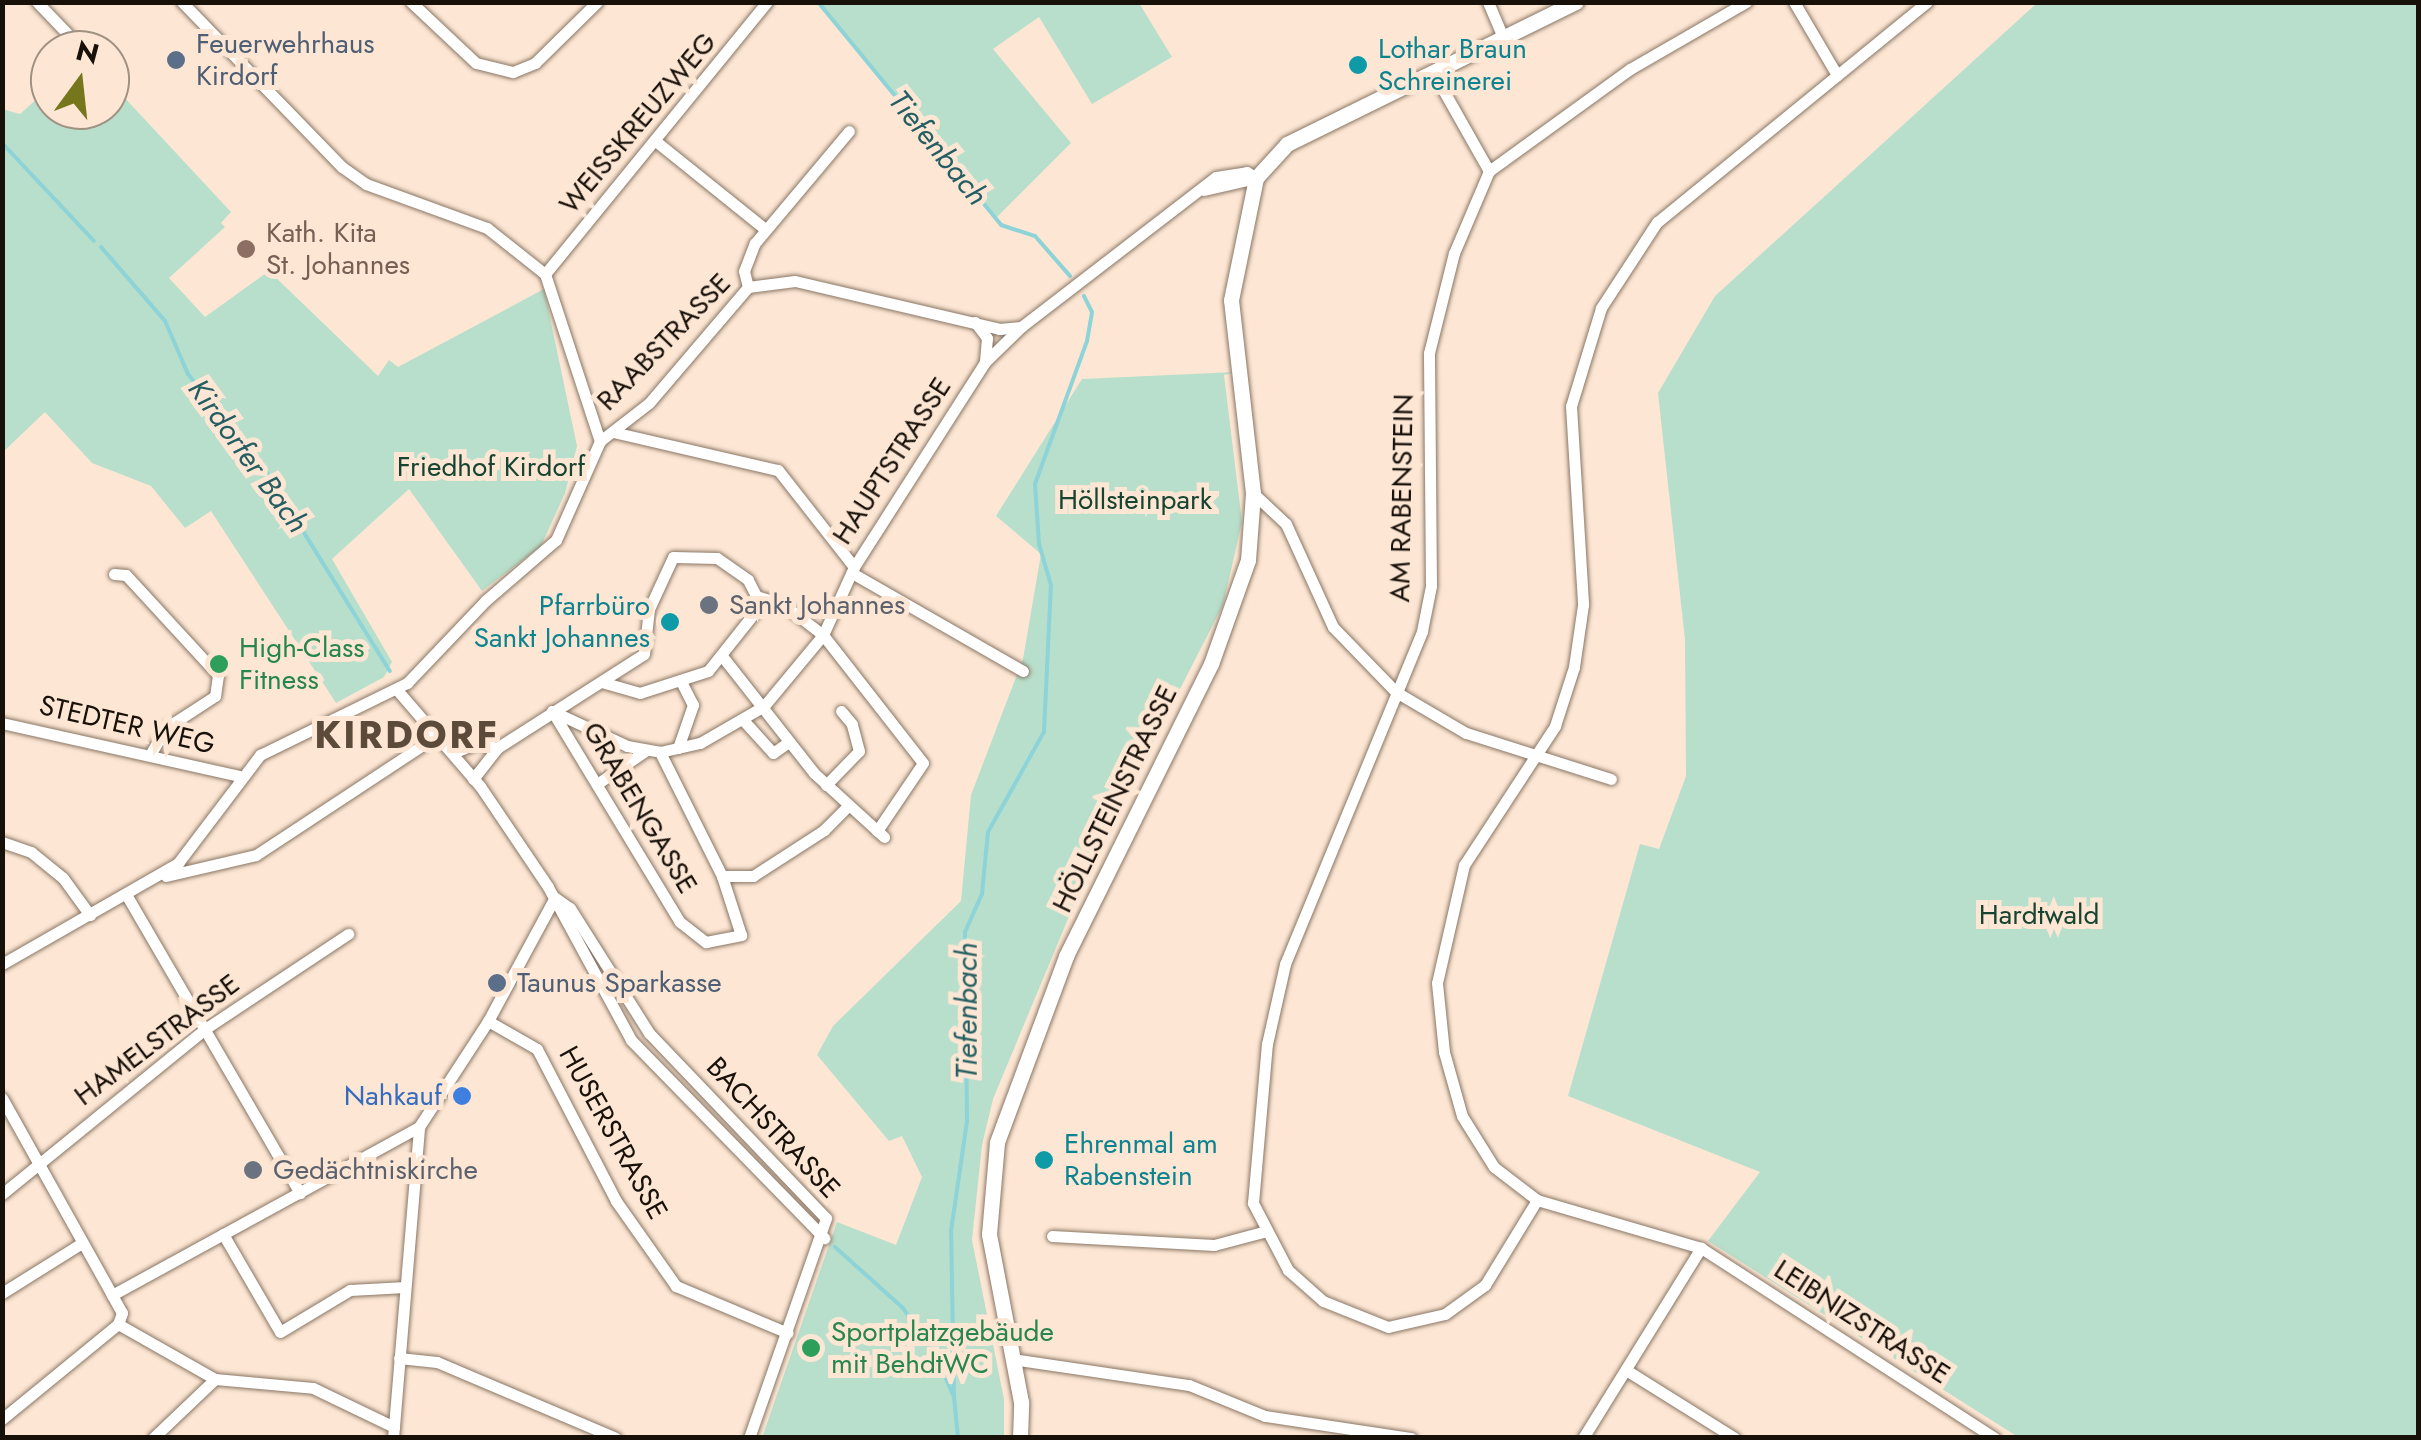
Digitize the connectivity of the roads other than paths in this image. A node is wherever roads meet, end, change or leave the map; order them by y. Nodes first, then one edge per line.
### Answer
1 (37, 2) edge
2 (182, 2) edge
3 (411, 2) edge
4 (597, 2) edge
5 (767, 2) edge
6 (1488, 2) edge
7 (1576, 2) edge
8 (1746, 2) edge
9 (1794, 2) edge
10 (1928, 2) edge
11 (64, 30) edge
12 (1504, 38) junction
13 (1433, 72) junction
14 (1837, 75) junction
15 (849, 131) dead end
16 (658, 144) junction
17 (1489, 171) junction
18 (1256, 178) junction
19 (765, 229) junction
20 (545, 274) junction
21 (748, 288) junction
22 (975, 322) junction
23 (1021, 327) junction
24 (986, 362) junction
25 (613, 432) junction
26 (600, 441) junction
27 (1254, 493) junction
28 (853, 570) junction
29 (114, 574) dead end
30 (756, 596) junction
31 (823, 635) junction
32 (722, 656) junction
33 (1024, 671) dead end
34 (681, 681) junction
35 (602, 682) junction
36 (398, 691) junction
37 (1396, 692) junction
38 (764, 706) junction
39 (552, 711) junction
40 (841, 712) dead end
41 (744, 720) junction
42 (2, 724) edge
43 (438, 736) junction
44 (789, 742) junction
45 (497, 748) junction
46 (678, 748) junction
47 (645, 751) junction
48 (151, 752) junction
49 (453, 752) junction
50 (660, 752) junction
51 (1539, 752) junction
52 (239, 776) junction
53 (473, 779) junction
54 (1611, 779) dead end
55 (596, 784) junction
56 (826, 785) junction
57 (848, 806) junction
58 (2, 842) edge
59 (722, 876) junction
60 (158, 879) junction
61 (127, 896) junction
62 (554, 897) junction
63 (90, 916) junction
64 (348, 934) dead end
65 (2, 964) edge
66 (488, 1020) junction
67 (205, 1029) junction
68 (2, 1098) edge
69 (419, 1127) junction
70 (39, 1164) junction
71 (300, 1193) junction
72 (2, 1194) edge
73 (1537, 1200) junction
74 (1263, 1232) junction
75 (222, 1234) junction
76 (1052, 1236) dead end
77 (824, 1238) junction
78 (82, 1243) junction
79 (1701, 1248) junction
80 (406, 1286) junction
81 (2, 1293) edge
82 (112, 1295) junction
83 (118, 1324) junction
84 (788, 1333) junction
85 (398, 1358) junction
86 (1012, 1359) junction
87 (1626, 1370) junction
88 (215, 1379) junction
89 (2, 1419) edge
90 (393, 1432) edge
91 (153, 1438) edge
92 (616, 1438) edge
93 (749, 1438) edge
94 (1020, 1438) edge
95 (1411, 1438) edge
96 (1583, 1438) edge
97 (1735, 1438) edge
98 (1996, 1438) edge

1 - 11 street
2 - 20 street
3 - 4 street
5 - 16 street, WEISSKREUZWEG
6 - 12 street
7 - 12 street
8 - 17 street
9 - 14 street
10 - 14 street
12 - 13 street
13 - 17 street
13 - 18 street
14 - 51 street
15 - 19 street
16 - 19 street
16 - 20 street, WEISSKREUZWEG
17 - 37 street, AM RABENSTEIN
18 - 23 street, HAUPTSTRASSE
18 - 27 street, HÖLLSTEINSTRASSE
19 - 21 street
20 - 26 street
21 - 22 street, RAABSTRASSE
21 - 25 street, RAABSTRASSE
22 - 23 street, RAABSTRASSE
22 - 24 street, HAUPTSTRASSE
23 - 24 street, HAUPTSTRASSE
24 - 28 street, HAUPTSTRASSE
25 - 26 street, RAABSTRASSE
25 - 28 street
26 - 36 street
27 - 37 street
27 - 86 street, HÖLLSTEINSTRASSE
28 - 31 street, HAUPTSTRASSE
28 - 33 street
29 - 48 street
30 - 31 street
30 - 32 street
30 - 35 street
31 - 38 street, HAUPTSTRASSE
31 - 57 street
32 - 34 street
32 - 38 street
34 - 35 street
34 - 46 street
35 - 39 street
36 - 43 street, BACHSTRASSE
36 - 52 street, STEDTER WEG
37 - 51 street
37 - 74 street, AM RABENSTEIN
38 - 41 street, HAUPTSTRASSE
38 - 44 street
39 - 45 street
39 - 47 street, HAUPTSTRASSE
39 - 55 street, GRABENGASSE
40 - 56 street
41 - 44 street
41 - 46 street, HAUPTSTRASSE
42 - 48 street, STEDTER WEG
43 - 49 street, BACHSTRASSE
43 - 60 street
44 - 56 street
45 - 49 street
45 - 53 street
46 - 50 street, HAUPTSTRASSE
47 - 50 street, HAUPTSTRASSE
47 - 55 street
48 - 52 street, STEDTER WEG
49 - 53 street, BACHSTRASSE
50 - 59 street
51 - 54 street
51 - 73 street
52 - 60 street
53 - 62 street, BACHSTRASSE
55 - 59 street, GRABENGASSE
56 - 57 street
57 - 59 street
58 - 63 street
60 - 61 street
61 - 63 street
61 - 67 street
62 - 66 street
62 - 77 street, BACHSTRASSE
62 - 77 street, BACHSTRASSE
63 - 65 street
64 - 67 street, HAMELSTRASSE
66 - 69 street
66 - 84 street, HUSERSTRASSE
67 - 70 street, HAMELSTRASSE
67 - 71 street
68 - 70 street
69 - 71 street
69 - 80 street
70 - 72 street, HAMELSTRASSE
70 - 78 street
71 - 75 street
73 - 74 street, AM RABENSTEIN
73 - 79 street, LEIBNIZSTRASSE
74 - 76 street
75 - 80 street
75 - 82 street
77 - 84 street
78 - 81 street
78 - 82 street
79 - 87 street
79 - 98 street, LEIBNIZSTRASSE
80 - 85 street
82 - 83 street
83 - 88 street
83 - 89 street
84 - 93 street
85 - 90 street
85 - 92 street
86 - 94 street, HÖLLSTEINSTRASSE
86 - 95 street
87 - 96 street
87 - 97 street
88 - 90 street
88 - 91 street

